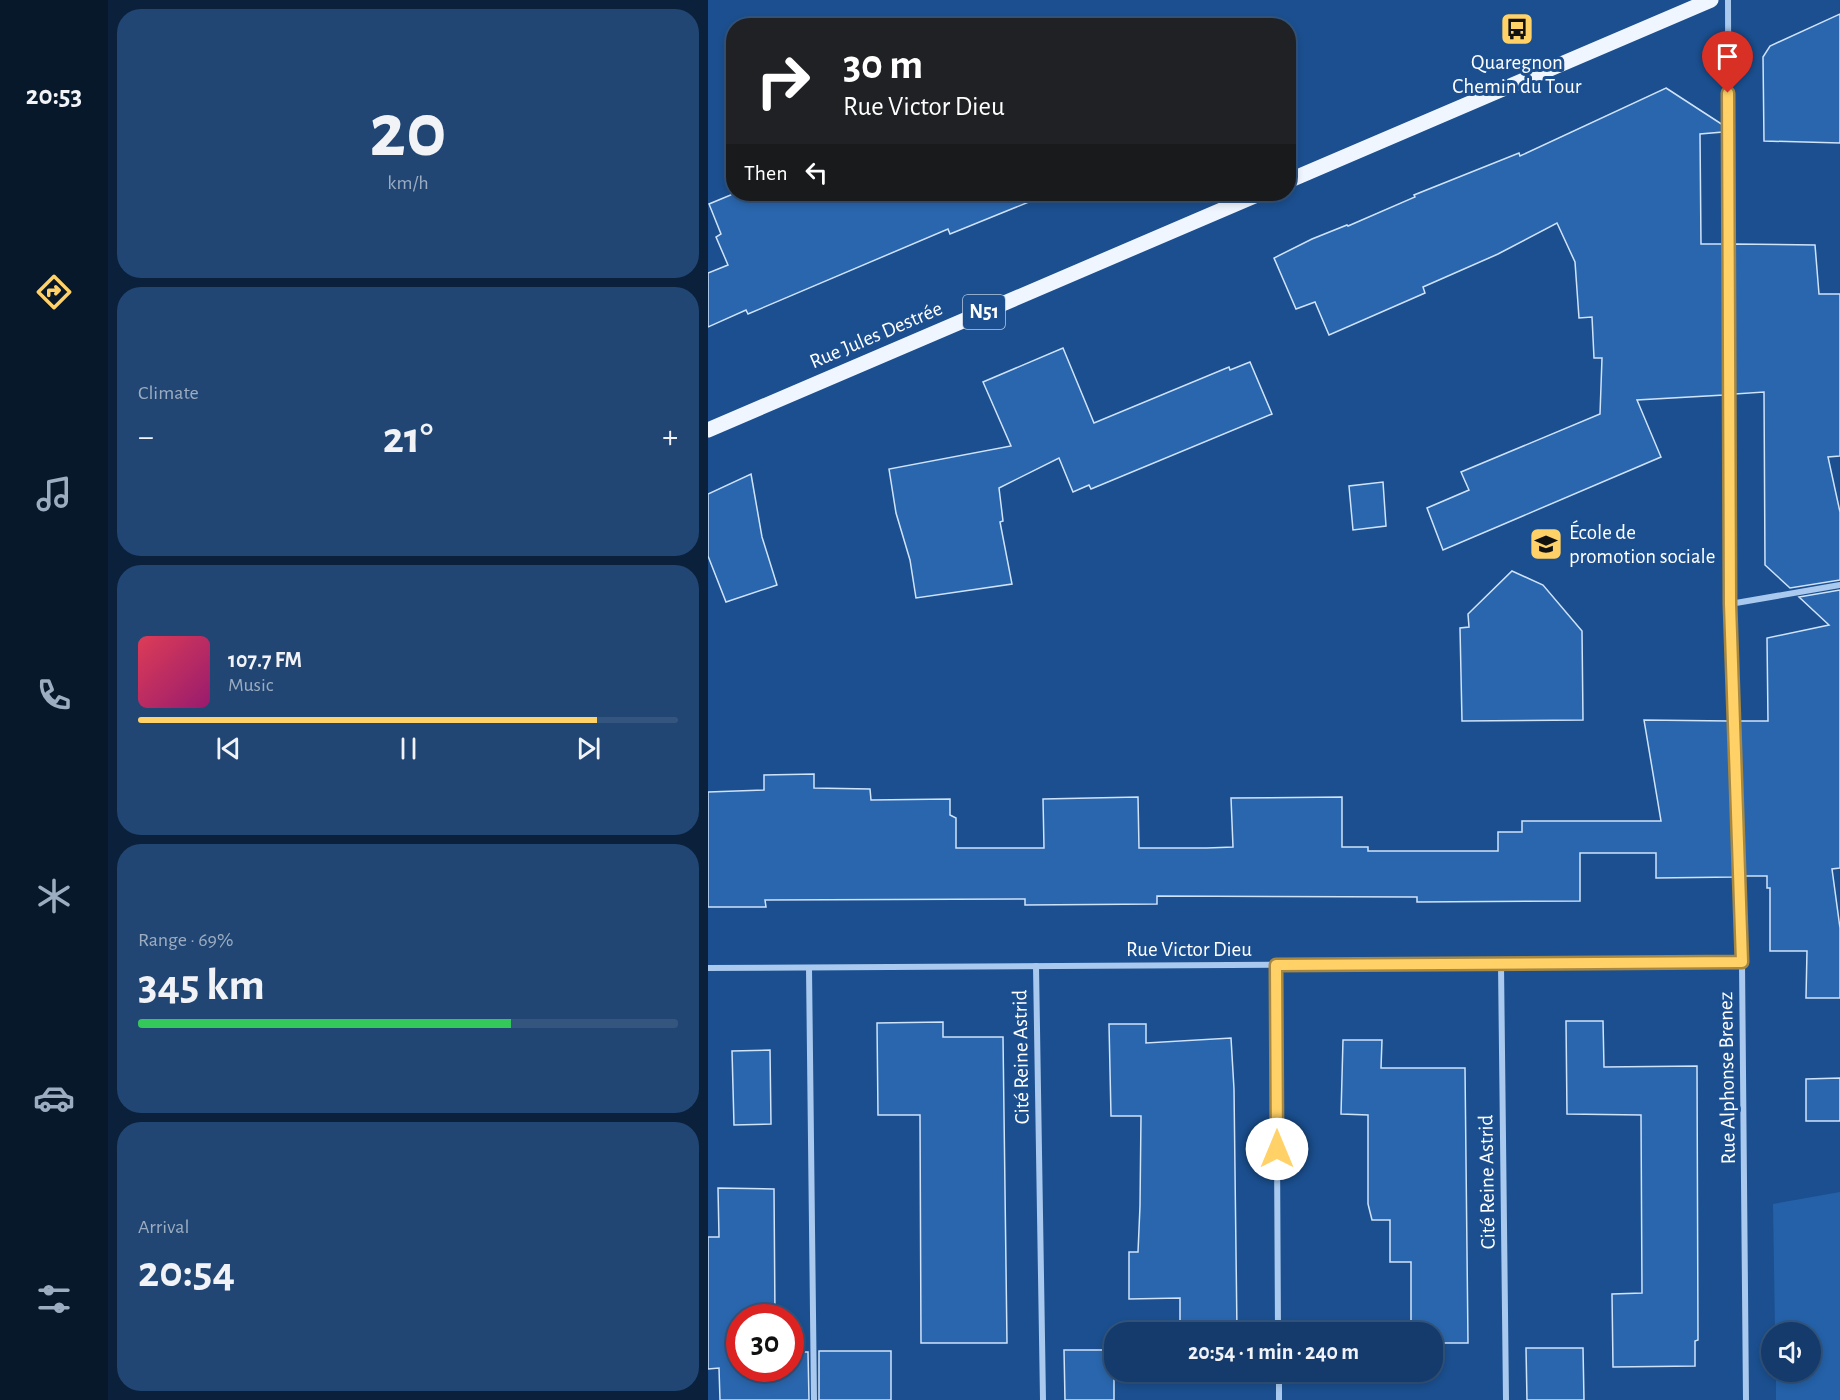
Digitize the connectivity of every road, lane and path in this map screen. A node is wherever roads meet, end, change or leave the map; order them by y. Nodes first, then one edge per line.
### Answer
1 (1711, 0) edge
2 (1728, 0) edge
3 (1296, 178) edge
4 (1243, 201) edge
5 (708, 429) edge
6 (1840, 585) edge
7 (1730, 604) junction
8 (1742, 962) junction
9 (1501, 964) junction
10 (1276, 965) junction
11 (1036, 966) junction
12 (708, 968) edge
13 (809, 968) junction
14 (1278, 1322) edge
15 (1279, 1382) edge
16 (814, 1400) edge
17 (1043, 1400) edge
18 (1279, 1400) edge
19 (1506, 1400) edge
20 (1746, 1400) edge

1 - 3 main road
2 - 7 street, Rue Alphonse Brenez
4 - 5 main road, Rue Jules Destrée / N51
6 - 7 street
7 - 8 street, Rue Alphonse Brenez
8 - 9 street, Rue Victor Dieu
8 - 20 street, Rue Alphonse Brenez
9 - 10 street, Rue Victor Dieu
9 - 19 street, Cité Reine Astrid
10 - 11 street, Rue Victor Dieu
10 - 14 street
11 - 13 street, Rue Victor Dieu
11 - 17 street, Cité Reine Astrid
12 - 13 street, Rue Victor Dieu
13 - 16 street
15 - 18 street

